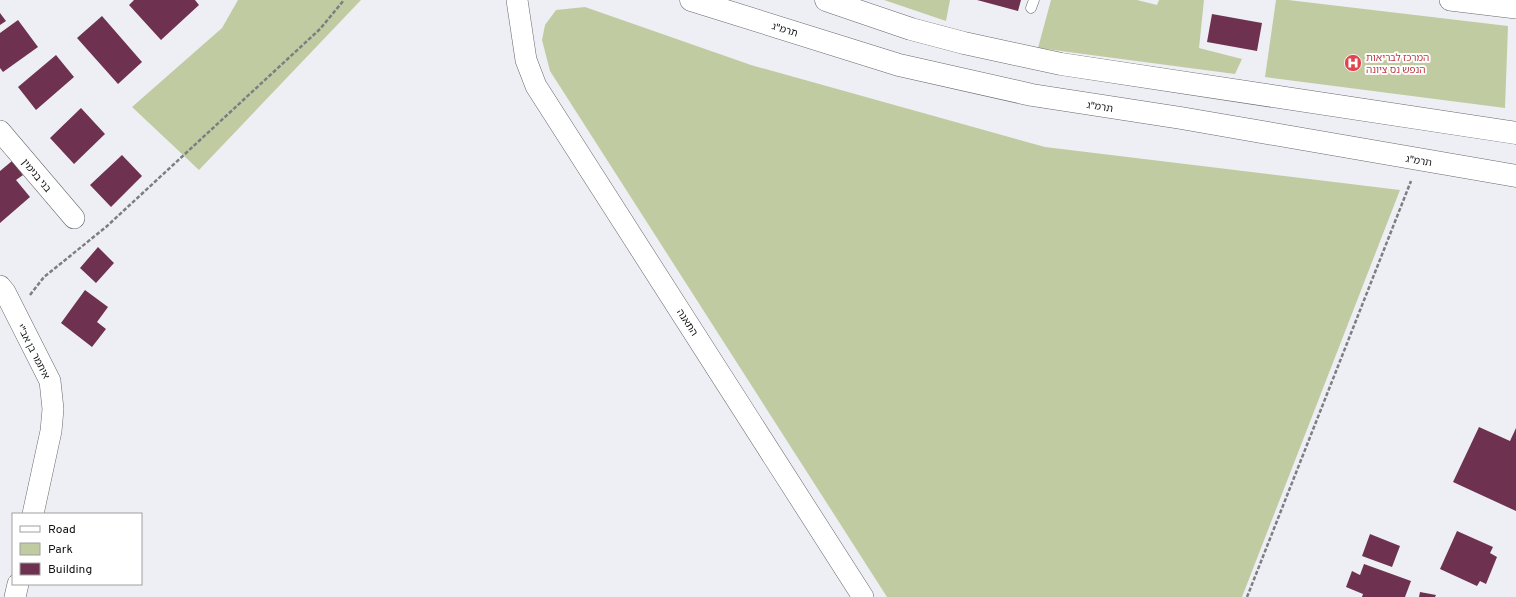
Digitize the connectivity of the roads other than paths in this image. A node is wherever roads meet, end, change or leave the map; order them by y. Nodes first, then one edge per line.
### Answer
1 (517, 0) edge
2 (531, 0) edge
3 (691, 0) edge
4 (826, 0) edge
5 (1450, 0) edge
6 (1516, 8) edge
7 (523, 43) junction
8 (0, 131) edge
9 (1516, 133) edge
10 (1516, 176) edge
11 (74, 218) dead end
12 (0, 286) edge
13 (33, 513) edge
14 (18, 585) edge
15 (15, 597) edge
16 (863, 597) edge

1 - 7 street, התאנה
2 - 7 street, התאנה
3 - 10 street, תרמ"ג
4 - 9 street
5 - 6 street
7 - 16 street, התאנה
8 - 11 street, בני בנימין
12 - 13 street, איתמר בן אב"י
14 - 15 street

